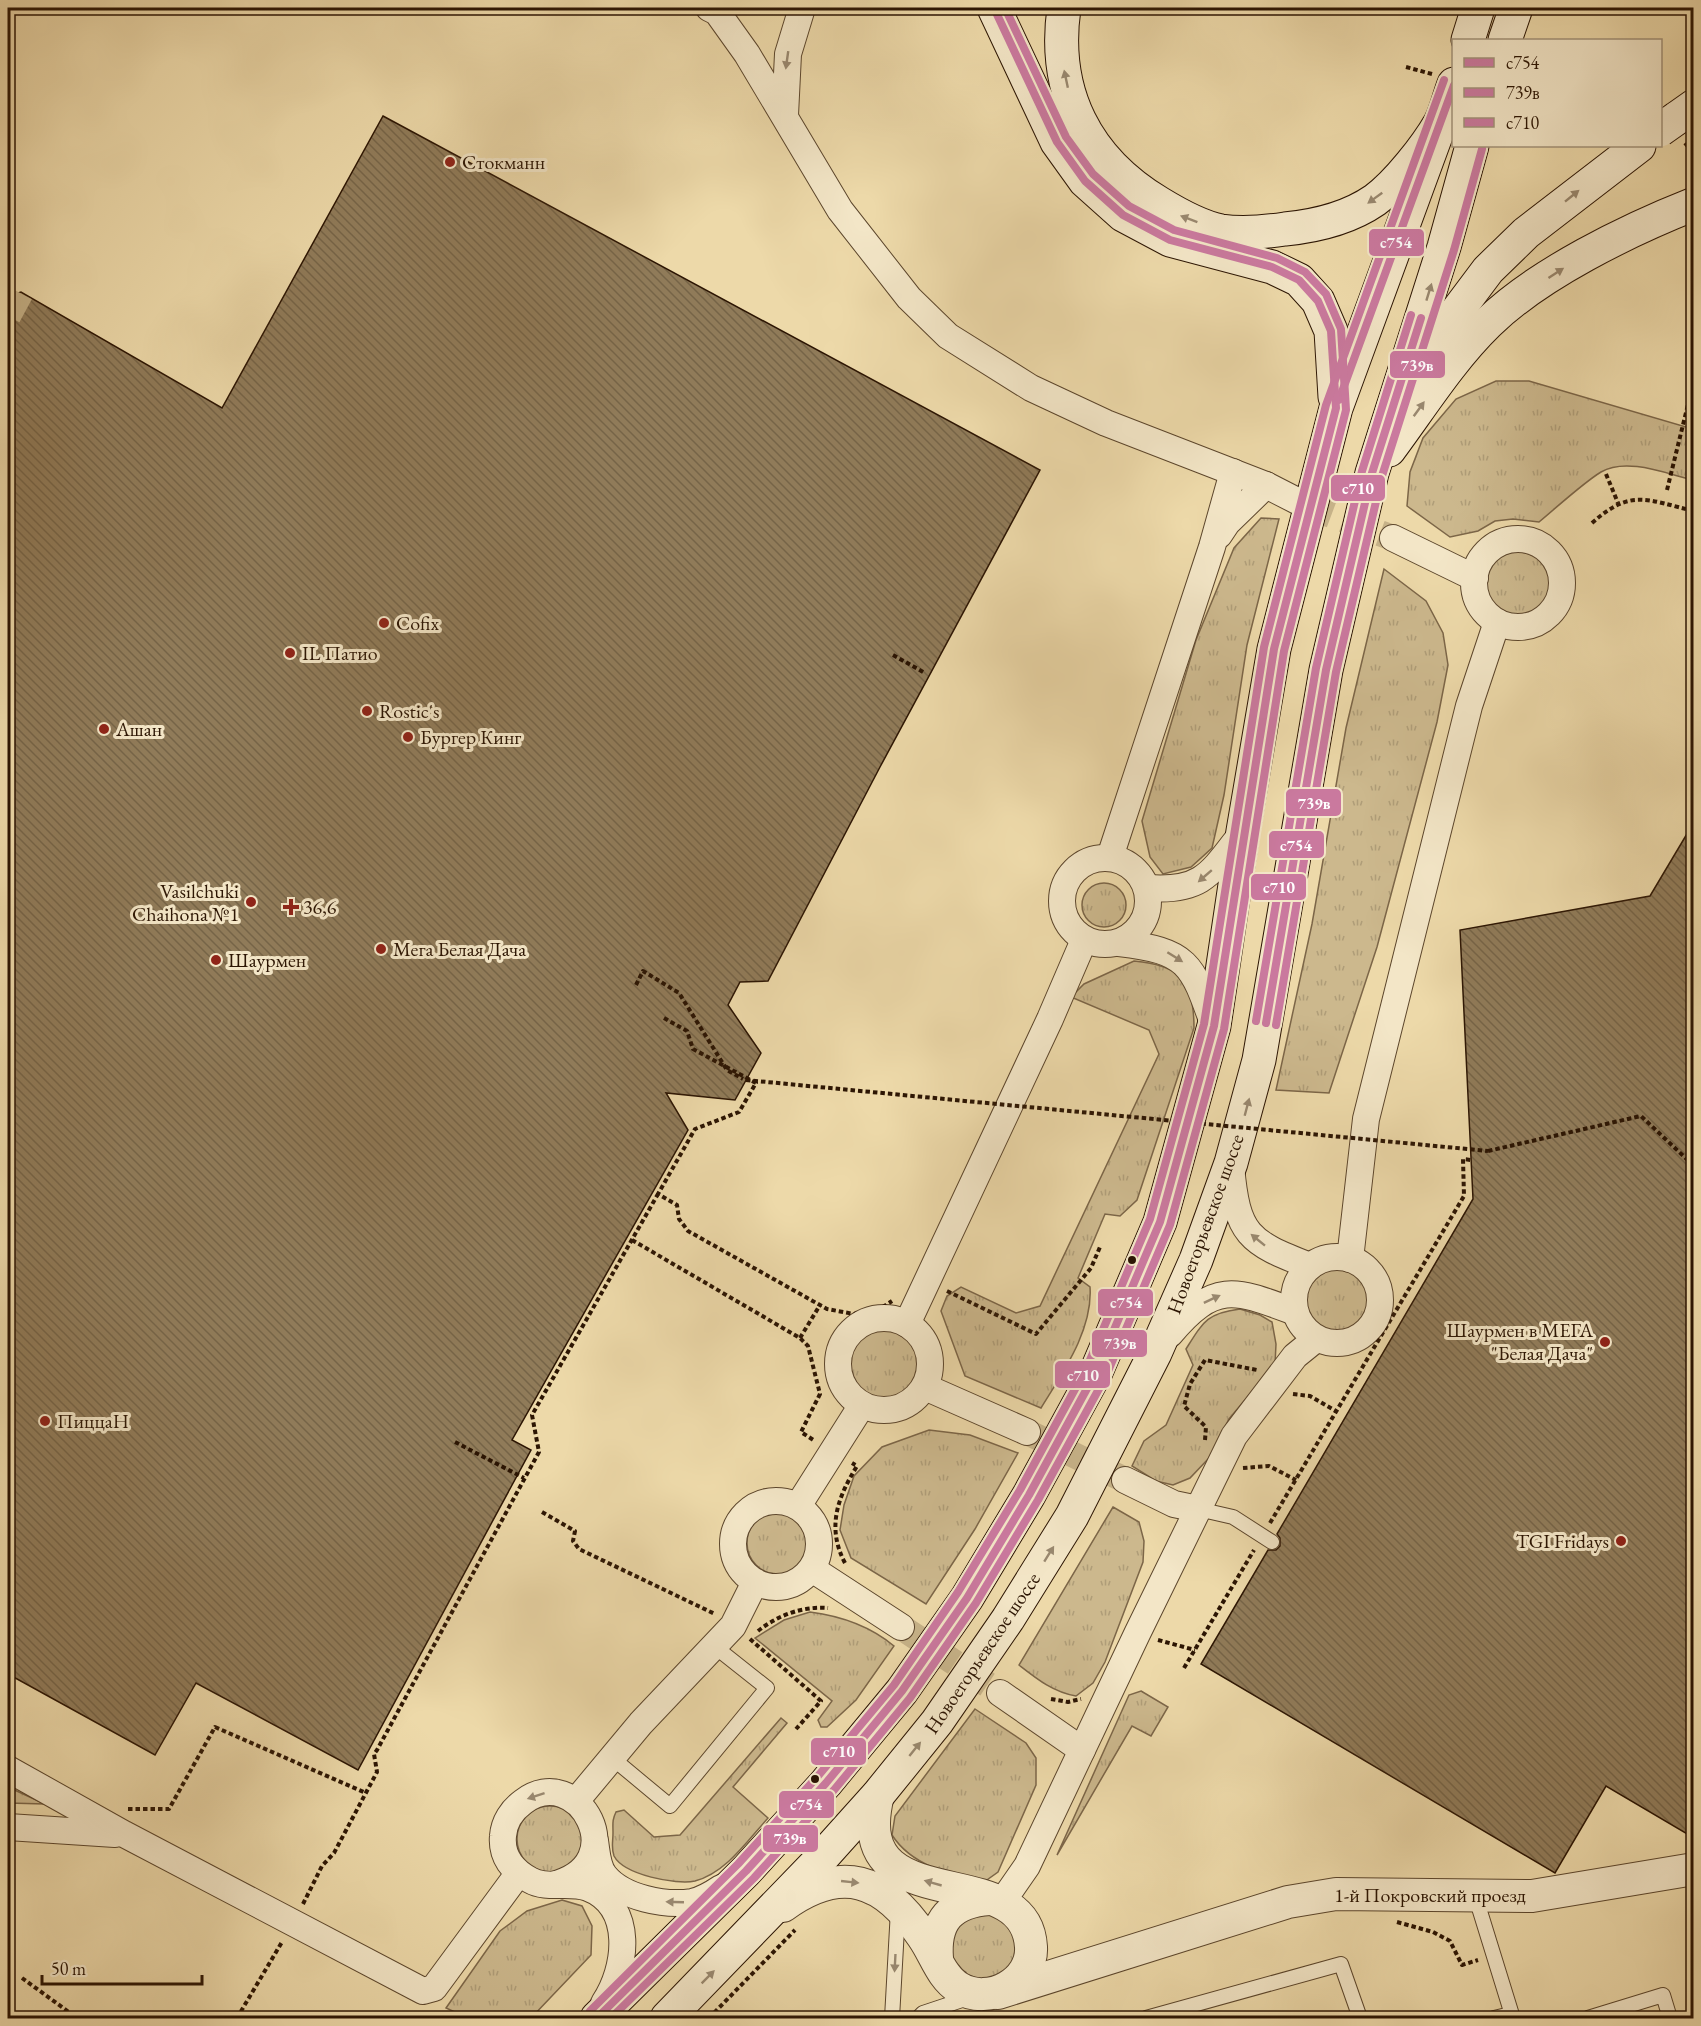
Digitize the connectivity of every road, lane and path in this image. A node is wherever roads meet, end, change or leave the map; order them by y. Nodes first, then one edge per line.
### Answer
1 (709, 8) edge
2 (802, 8) edge
3 (994, 8) edge
4 (1064, 8) edge
5 (1479, 8) edge
6 (1516, 8) edge
7 (1468, 39) edge
8 (1505, 39) edge
9 (1406, 66) dead end
10 (1445, 80) edge
11 (1694, 106) edge
12 (785, 115) junction
13 (1441, 122) junction
14 (1662, 129) edge
15 (1472, 147) edge
16 (1638, 147) edge
17 (1694, 204) edge
18 (1694, 380) edge
19 (1399, 388) junction
20 (1336, 408) junction
21 (1233, 472) junction
22 (1372, 473) junction
23 (1606, 474) dead end
24 (1266, 485) junction
25 (1667, 490) dead end
26 (1618, 503) junction
27 (1308, 506) tunnel mouth
28 (1694, 511) edge
29 (1592, 523) dead end
30 (1393, 538) tunnel mouth
31 (1212, 547) junction
32 (1474, 578) junction
33 (1497, 622) junction
34 (893, 655) dead end
35 (925, 673) dead end
36 (1243, 831) junction
37 (1110, 858) junction
38 (1148, 888) junction
39 (1084, 940) junction
40 (1119, 944) junction
41 (636, 985) dead end
42 (664, 1018) dead end
43 (1215, 1026) junction
44 (1471, 1160) dead end
45 (1231, 1163) junction
46 (1694, 1166) edge
47 (658, 1194) junction
48 (632, 1240) junction
49 (1100, 1246) dead end
50 (1350, 1259) junction
51 (1310, 1266) junction
52 (933, 1269) junction
53 (897, 1295) dead end
54 (820, 1305) junction
55 (1295, 1312) junction
56 (908, 1324) junction
57 (800, 1338) junction
58 (1316, 1339) junction
59 (1155, 1353) junction
60 (925, 1387) junction
61 (862, 1405) junction
62 (1027, 1432) tunnel mouth
63 (455, 1442) dead end
64 (833, 1452) junction
65 (524, 1478) junction
66 (1125, 1480) tunnel mouth
67 (798, 1506) junction
68 (1198, 1509) junction
69 (542, 1512) dead end
70 (1267, 1539) junction
71 (812, 1569) junction
72 (755, 1582) junction
73 (849, 1594) junction
74 (733, 1626) junction
75 (901, 1627) tunnel mouth
76 (714, 1646) junction
77 (1184, 1668) dead end
78 (1000, 1693) tunnel mouth
79 (796, 1729) dead end
80 (1082, 1750) junction
81 (611, 1757) junction
82 (8, 1769) edge
83 (366, 1793) junction
84 (878, 1795) junction
85 (576, 1801) junction
86 (125, 1822) junction
87 (8, 1827) edge
88 (595, 1841) junction
89 (1694, 1869) edge
90 (746, 1871) junction
91 (518, 1874) junction
92 (552, 1885) junction
93 (1474, 1893) junction
94 (996, 1900) junction
95 (898, 1908) junction
96 (293, 1922) junction
97 (761, 1922) junction
98 (796, 1929) dead end
99 (1029, 1930) junction
100 (937, 1959) junction
101 (1102, 1960) junction
102 (22, 1978) dead end
103 (988, 1994) junction
104 (1512, 2016) edge
105 (77, 2019) edge
106 (237, 2019) edge
107 (595, 2019) edge
108 (667, 2019) edge
109 (709, 2019) edge
110 (892, 2019) edge
111 (918, 2019) edge
112 (1146, 2019) edge
113 (1360, 2019) edge
114 (1494, 2019) edge
115 (1588, 2019) edge
116 (1670, 2019) edge

1 - 12 street
2 -> 12 street
3 - 20 main road
13 -> 4 main road
5 - 7 main road
6 - 8 main road
9 - 10 path
10 - 13 main road
11 - 14 main road, bridge
12 - 21 street
13 - 20 main road
19 -> 15 main road, Новоегорьевское шоссе
19 -> 16 main road
22 -> 17 main road
18 - 25 path
19 - 22 main road, Новоегорьевское шоссе
20 - 36 main road
21 - 24 street
21 - 31 street
45 -> 22 main road, Новоегорьевское шоссе
23 - 26 path
24 - 27 street
24 - 31 street
26 - 28 path
26 - 29 path
30 - 32 street
31 - 37 street
32 - 33 street
32 - 33 street
33 - 50 street
34 - 35 path
36 -> 38 street
36 - 43 main road
37 - 38 street
37 - 39 street
38 - 40 street
39 - 40 street
39 - 52 street
40 -> 43 street
41 - 46 path, bridge
42 - 47 path
43 - 90 main road
44 - 70 path
51 -> 45 street
45 - 59 main road, Новоегорьевское шоссе
47 - 48 path
47 - 54 path
48 - 57 path
48 - 65 path
49 - 52 path
50 - 51 street
50 - 58 street
51 - 55 street
52 - 56 street
53 - 54 path
54 - 57 path
55 - 58 street
59 -> 55 street
56 - 60 street
56 - 61 street
57 - 64 path
58 - 68 street
84 -> 59 main road, Новоегорьевское шоссе
60 - 61 street
60 - 62 street
61 - 64 street
63 - 65 path
64 - 67 street
64 - 73 path
65 - 83 path
66 - 68 street
67 - 71 street
67 - 72 street
68 - 70 lane
68 - 80 street
69 - 74 path
70 - 77 path
71 - 72 street
71 - 73 street
72 - 74 street
73 - 75 street
73 - 79 path
74 - 76 street
76 - 81 street
76 - 81 lane
78 - 80 street
80 - 94 street
81 - 85 street
82 - 86 street
83 - 86 path
83 - 96 path
94 -> 84 street
84 - 97 main road, Новоегорьевское шоссе
85 - 88 street
85 -> 91 street
86 - 87 street
86 - 96 street
90 -> 88 street
88 - 92 street
89 - 93 street, 1-й Покровский проезд
90 - 107 main road
91 - 92 street
91 - 96 street
92 - 107 street
93 - 101 street, 1-й Покровский проезд
93 - 104 lane
94 - 99 street
94 - 100 street
97 -> 95 street
95 - 100 street
95 -> 110 lane
96 - 106 path
108 -> 97 main road, Новоегорьевское шоссе
98 - 109 path
99 - 101 street, 1-й Покровский проезд
99 - 103 street
100 - 103 street
101 - 103 street, 1-й Покровский проезд
102 - 105 path
103 - 111 lane
104 - 114 lane
112 - 113 lane
115 - 116 lane

